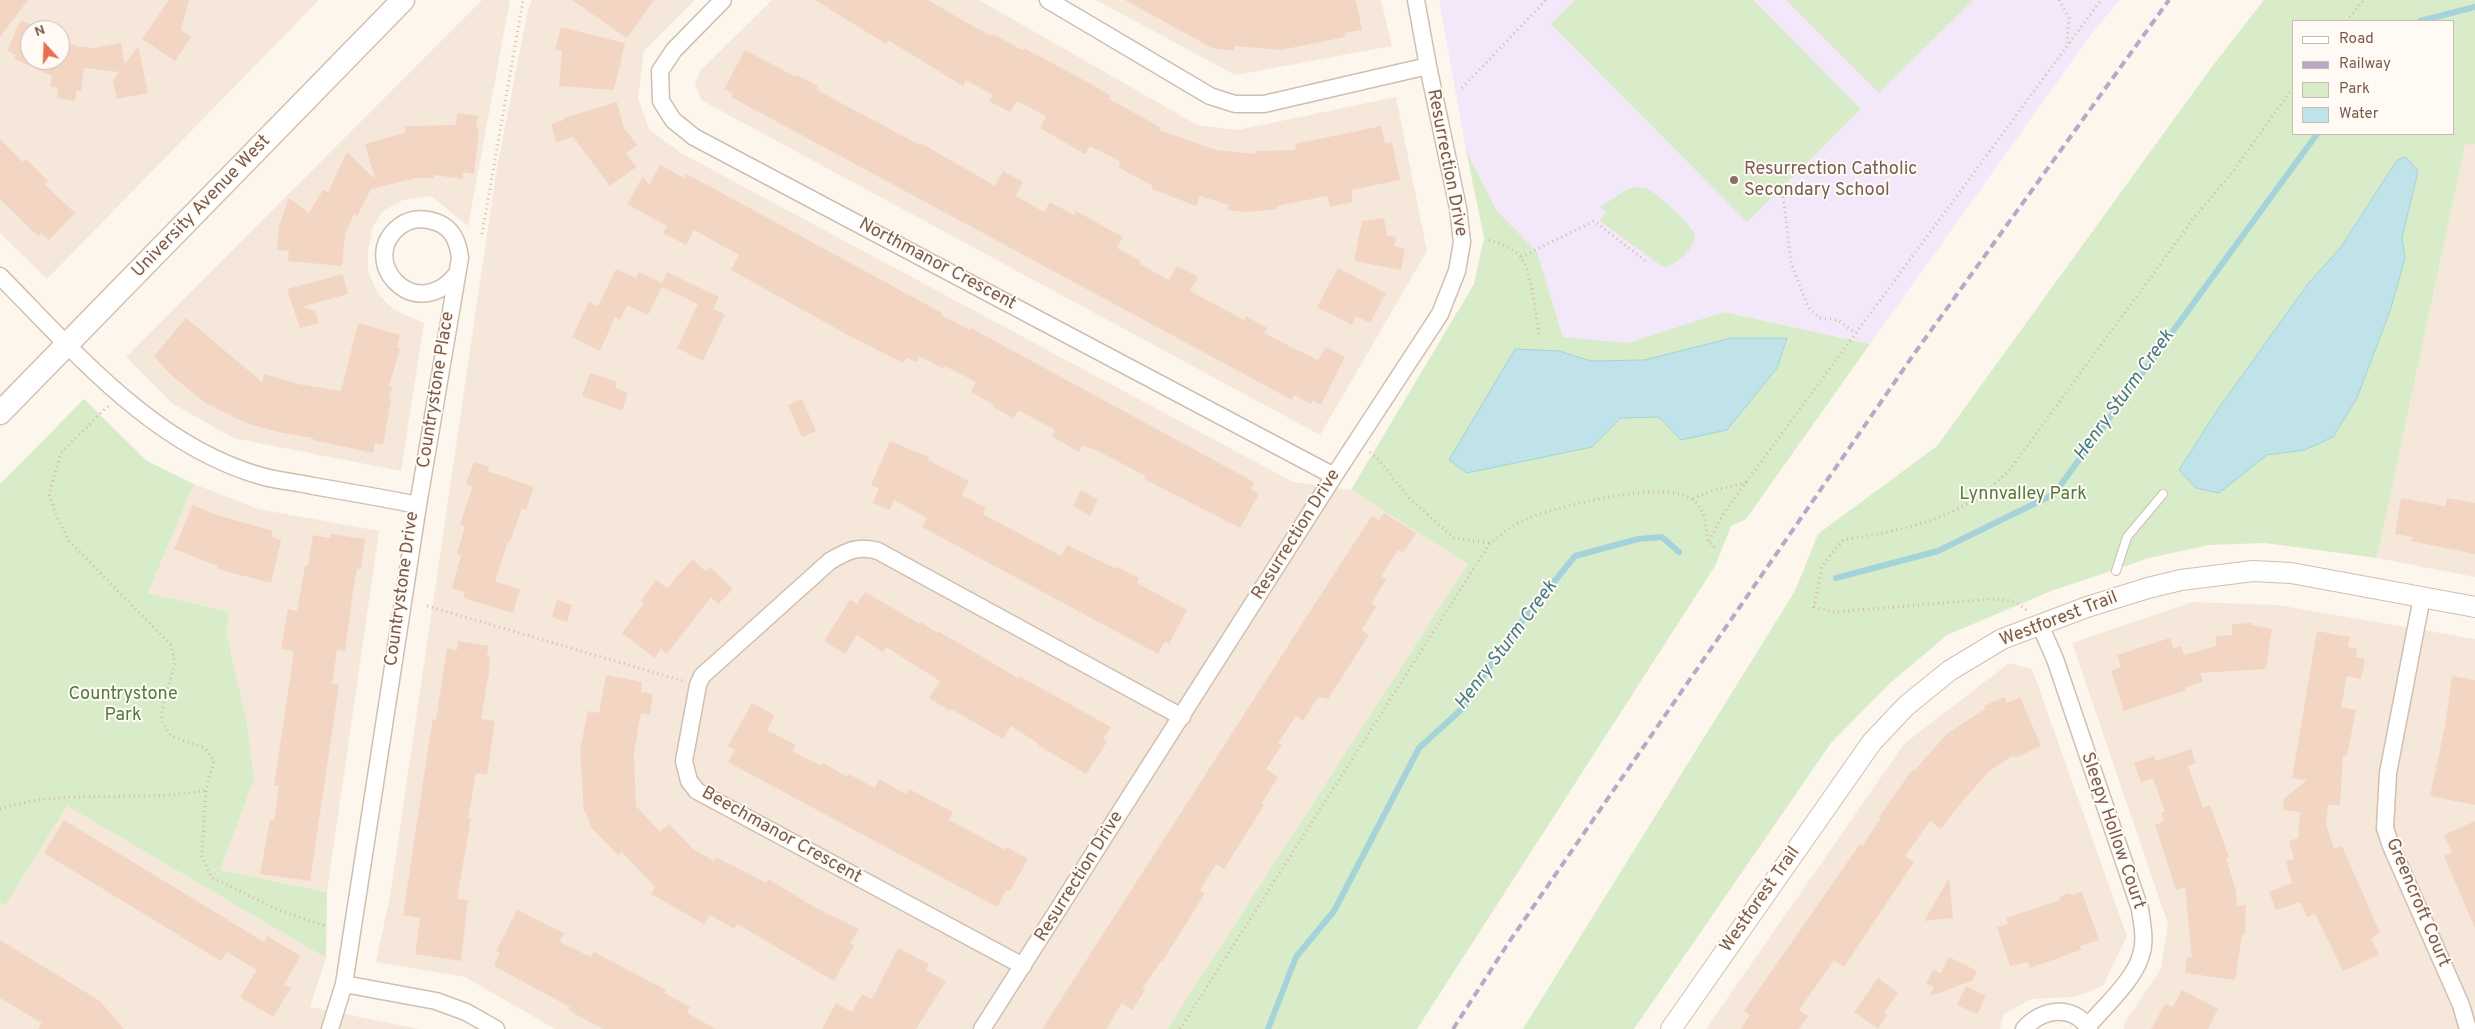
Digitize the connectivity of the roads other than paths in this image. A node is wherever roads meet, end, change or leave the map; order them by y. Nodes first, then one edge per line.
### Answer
1 (403, 0) edge
2 (723, 0) edge
3 (1048, 0) edge
4 (1416, 0) edge
5 (1428, 66) junction
6 (456, 274) junction
7 (0, 276) edge
8 (68, 344) junction
9 (0, 413) edge
10 (1334, 476) junction
11 (2163, 494) dead end
12 (418, 505) junction
13 (2116, 571) dead end
14 (2422, 597) junction
15 (2475, 606) edge
16 (2040, 625) junction
17 (1182, 717) junction
18 (1024, 966) junction
19 (344, 984) junction
20 (2088, 1028) edge
21 (330, 1029) edge
22 (496, 1029) edge
23 (982, 1029) edge
24 (1671, 1029) edge
25 (2024, 1029) edge
26 (2468, 1029) edge

1 - 8 main road, University Avenue West
2 - 10 street, Northmanor Crescent
3 - 5 street
4 - 5 street, Resurrection Drive
5 - 10 street, Resurrection Drive
6 - 6 street, Countrystone Place
6 - 12 street, Countrystone Place
7 - 8 street, Countrystone Drive
8 - 9 main road, University Avenue West
8 - 12 street, Countrystone Drive
10 - 17 street, Resurrection Drive
11 - 13 lane
12 - 19 street, Countrystone Drive
14 - 15 street, Westforest Trail
14 - 16 street, Westforest Trail
14 - 26 street, Greencroft Court
16 - 20 street, Sleepy Hollow Court
16 - 24 street, Westforest Trail
17 - 18 street, Resurrection Drive
17 - 18 street, Beechmanor Crescent
18 - 23 street, Resurrection Drive
19 - 21 street, Countrystone Drive
19 - 22 street
20 - 25 street, Sleepy Hollow Court

